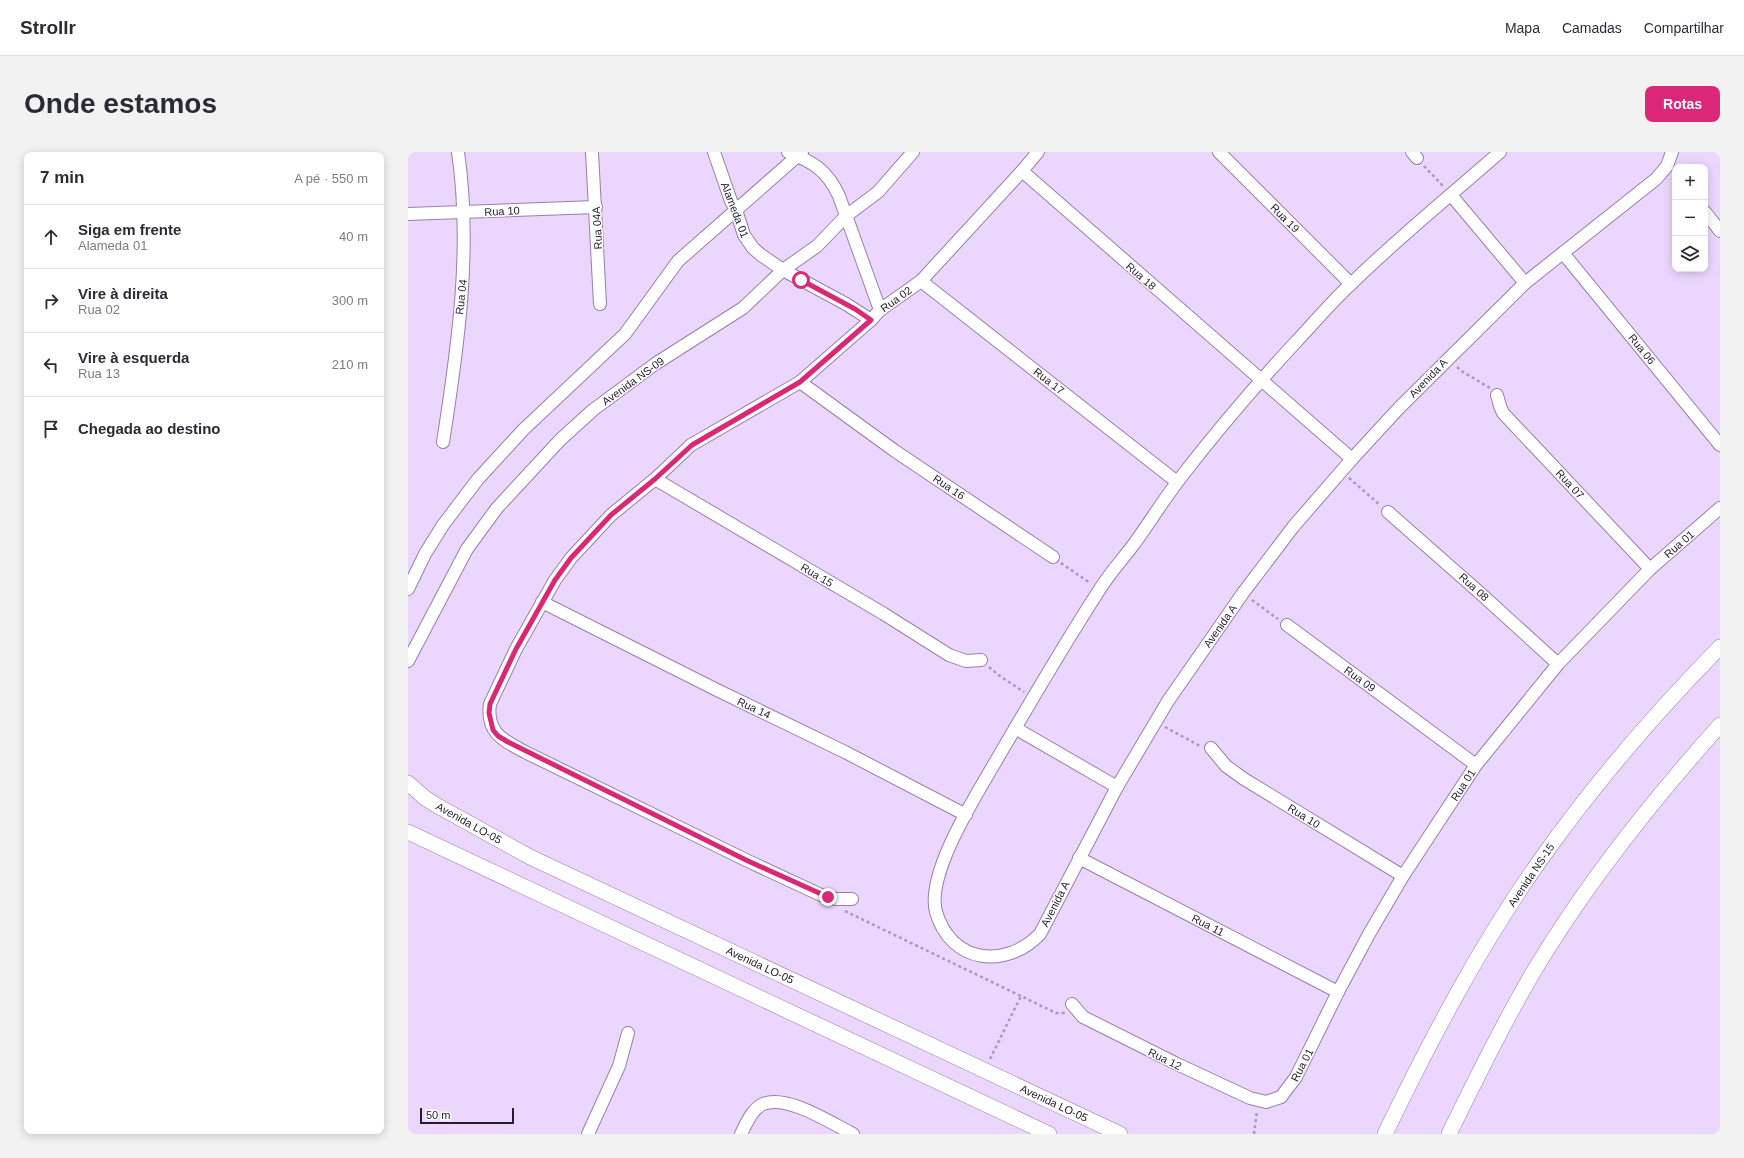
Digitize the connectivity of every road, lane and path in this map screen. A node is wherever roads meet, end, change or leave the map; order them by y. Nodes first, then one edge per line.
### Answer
1 (458, 152) edge
2 (592, 152) edge
3 (714, 152) edge
4 (913, 152) edge
5 (1038, 152) edge
6 (1219, 152) edge
7 (1500, 152) edge
8 (1672, 152) edge
9 (796, 153) edge
10 (1414, 155) edge
11 (1022, 171) junction
12 (1451, 195) junction
13 (596, 207) junction
14 (736, 210) junction
15 (463, 213) junction
16 (408, 214) edge
17 (846, 216) junction
18 (1708, 216) edge
19 (1720, 231) edge
20 (1563, 253) junction
21 (783, 270) junction
22 (921, 281) junction
23 (1351, 284) junction
24 (1525, 284) junction
25 (600, 304) dead end
26 (880, 310) junction
27 (871, 320) junction
28 (1449, 357) junction
29 (1261, 380) junction
30 (800, 382) junction
31 (1497, 394) joint
32 (443, 442) dead end
33 (1720, 445) edge
34 (1352, 459) junction
35 (1341, 471) junction
36 (655, 479) junction
37 (1177, 482) junction
38 (1720, 508) edge
39 (1388, 512) joint
40 (1053, 557) joint
41 (1650, 570) junction
42 (408, 589) edge
43 (1099, 589) junction
44 (1243, 593) junction
45 (542, 602) junction
46 (1287, 625) joint
47 (1720, 647) edge
48 (981, 660) joint
49 (408, 661) edge
50 (1558, 664) junction
51 (1033, 697) junction
52 (1156, 723) junction
53 (1720, 725) edge
54 (1015, 728) junction
55 (1211, 748) joint
56 (1476, 765) junction
57 (408, 783) edge
58 (1117, 786) junction
59 (966, 815) junction
60 (408, 832) edge
61 (1079, 858) junction
62 (1403, 876) junction
63 (832, 898) junction
64 (852, 899) dead end
65 (1338, 992) junction
66 (1021, 996) junction
67 (1074, 1007) joint
68 (628, 1033) dead end
69 (985, 1070) junction
70 (1261, 1101) junction
71 (588, 1134) edge
72 (741, 1134) edge
73 (853, 1134) edge
74 (1049, 1134) edge
75 (1120, 1134) edge
76 (1254, 1134) edge
77 (1385, 1134) edge
78 (1449, 1134) edge

1 - 15 street, Rua 04
2 - 13 street, Rua 04A
3 - 14 street, Alameda 01
4 - 17 street, Avenida NS-09
5 - 11 street, Rua 02
6 - 23 street, Rua 19
7 - 12 street, Avenida A
8 - 20 street, Avenida A
9 - 14 street
9 - 17 street
10 - 12 path
11 - 22 street, Rua 02
11 - 29 street, Rua 18
12 - 23 street, Avenida A
12 - 24 street
13 - 15 street, Rua 10
13 - 25 street, Rua 04A
14 - 21 street, Alameda 01
14 - 42 street
15 - 16 street, Rua 10
15 - 32 street, Rua 04
17 - 21 street, Avenida NS-09
17 - 26 street
18 - 19 street
20 - 24 street, Avenida A
20 - 33 street, Rua 06
21 - 27 street, Alameda 01
21 - 49 street, Avenida NS-09
22 - 26 street, Rua 02
22 - 37 street, Rua 17
23 - 29 street, Avenida A
24 - 28 street, Avenida A
26 - 27 street, Rua 02
27 - 30 street, Rua 02
28 - 31 path
28 - 34 street, Avenida A
29 - 34 street, Rua 18
29 - 37 street, Avenida A
30 - 36 street, Rua 02
30 - 40 street, Rua 16
31 - 41 street, Rua 07
34 - 35 street, Avenida A
35 - 39 path
35 - 44 street, Avenida A
36 - 45 street, Rua 02
36 - 48 street, Rua 15
37 - 43 street, Avenida A
38 - 41 street, Rua 01
39 - 50 street, Rua 08
40 - 43 path
41 - 50 street, Rua 01
43 - 51 street, Avenida A
44 - 46 path
44 - 52 street, Avenida A
45 - 59 street, Rua 14
45 - 63 street, Rua 02
46 - 56 street, Rua 09
47 - 77 main road, Avenida NS-15
48 - 51 path
50 - 56 street, Rua 01
51 - 54 street, Avenida A
52 - 55 path
52 - 58 street, Avenida A
53 - 78 main road
54 - 58 street
54 - 59 street, Avenida A
55 - 62 street, Rua 10
56 - 62 street, Rua 01
57 - 69 main road, Avenida LO-05
58 - 61 street, Avenida A
59 - 61 street, Avenida A
60 - 74 main road
61 - 65 street, Rua 11
62 - 65 street, Rua 01
63 - 64 street
63 - 66 path
65 - 70 street, Rua 01
66 - 67 path
66 - 69 path
67 - 70 street, Rua 12
68 - 71 street
69 - 75 main road, Avenida LO-05
70 - 76 path
72 - 73 street

